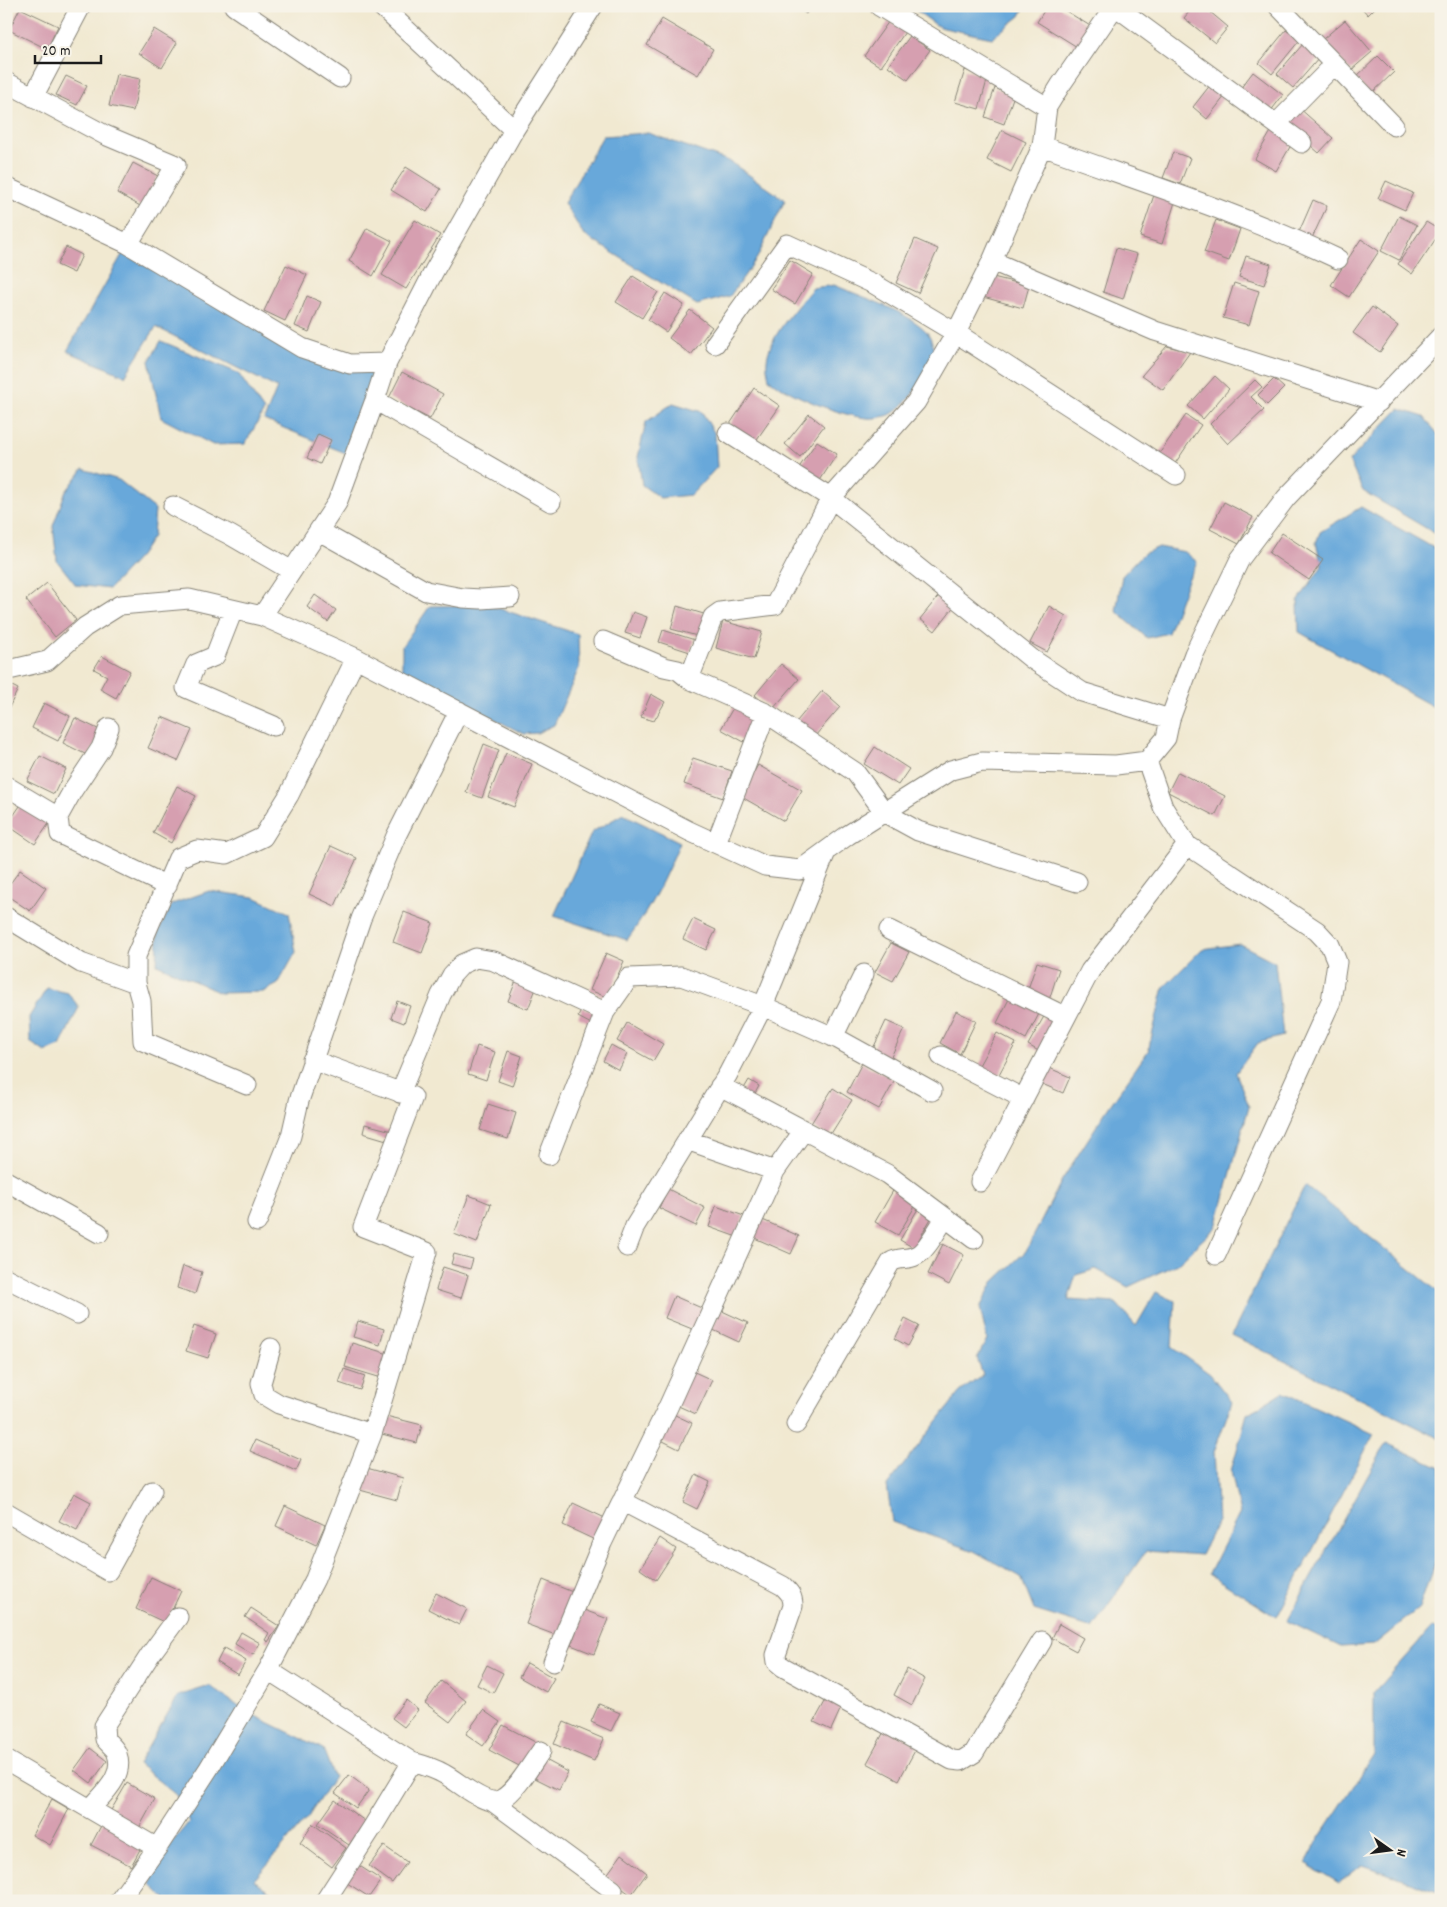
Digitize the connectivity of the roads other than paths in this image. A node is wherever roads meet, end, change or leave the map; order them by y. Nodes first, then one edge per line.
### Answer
1 (81, 6) edge
2 (234, 6) edge
3 (382, 6) edge
4 (593, 6) edge
5 (878, 6) edge
6 (1115, 6) edge
7 (1278, 6) edge
8 (1334, 65) junction
9 (340, 78) dead end
10 (6, 82) edge
11 (33, 97) junction
12 (1047, 107) junction
13 (1276, 124) junction
14 (1394, 126) dead end
15 (514, 130) junction
16 (1302, 142) dead end
17 (1042, 146) junction
18 (6, 187) edge
19 (128, 244) junction
20 (1338, 259) dead end
21 (992, 261) junction
22 (956, 333) junction
23 (1441, 336) edge
24 (715, 344) dead end
25 (387, 363) junction
26 (375, 400) junction
27 (1379, 402) junction
28 (728, 433) dead end
29 (1176, 475) dead end
30 (831, 498) junction
31 (550, 502) dead end
32 (172, 506) dead end
33 (319, 531) junction
34 (292, 571) junction
35 (510, 597) dead end
36 (233, 610) junction
37 (262, 616) junction
38 (603, 640) dead end
39 (356, 658) junction
40 (6, 669) edge
41 (689, 679) junction
42 (459, 711) junction
43 (766, 713) junction
44 (1170, 719) junction
45 (274, 726) dead end
46 (109, 728) dead end
47 (1147, 761) junction
48 (6, 786) edge
49 (885, 813) junction
50 (58, 817) junction
51 (716, 843) junction
52 (1187, 845) junction
53 (827, 851) junction
54 (1076, 882) dead end
55 (167, 886) junction
56 (6, 917) edge
57 (889, 930) dead end
58 (864, 974) dead end
59 (136, 984) junction
60 (763, 1006) junction
61 (604, 1012) junction
62 (1066, 1017) junction
63 (833, 1037) junction
64 (941, 1056) dead end
65 (312, 1060) junction
66 (247, 1085) dead end
67 (720, 1086) junction
68 (932, 1091) dead end
69 (400, 1092) junction
70 (1024, 1099) junction
71 (804, 1130) junction
72 (687, 1140) junction
73 (549, 1155) dead end
74 (775, 1171) junction
75 (6, 1181) edge
76 (980, 1182) dead end
77 (945, 1218) junction
78 (257, 1222) dead end
79 (99, 1233) dead end
80 (974, 1239) dead end
81 (627, 1247) dead end
82 (1216, 1255) dead end
83 (6, 1278) edge
84 (77, 1314) dead end
85 (271, 1348) dead end
86 (796, 1424) dead end
87 (372, 1434) junction
88 (152, 1491) dead end
89 (622, 1501) junction
90 (6, 1512) edge
91 (178, 1617) dead end
92 (1042, 1641) dead end
93 (553, 1662) dead end
94 (268, 1670) junction
95 (541, 1751) dead end
96 (6, 1760) edge
97 (412, 1762) junction
98 (492, 1801) junction
99 (90, 1808) junction
100 (156, 1848) junction
101 (613, 1890) dead end
102 (119, 1901) edge
103 (325, 1901) edge

1 - 11 street
2 - 9 street
3 - 15 street
4 - 15 street
5 - 12 street
6 - 12 street
6 - 13 street
7 - 8 street
8 - 13 street
8 - 14 street
10 - 11 street
11 - 19 street
12 - 17 street
13 - 16 street
15 - 25 street
17 - 20 street
17 - 21 street
18 - 19 street
19 - 25 street
21 - 22 street
21 - 27 street
22 - 24 street
22 - 29 street
22 - 30 street
23 - 27 street
25 - 26 street
26 - 31 street
26 - 33 street
27 - 44 street
28 - 30 street
30 - 41 street
30 - 44 street
32 - 34 street
33 - 34 street
33 - 35 street
34 - 37 street
36 - 37 street
36 - 40 street
36 - 45 street
37 - 39 street
38 - 41 street
39 - 42 street
39 - 55 street
41 - 43 street
42 - 51 street
42 - 65 street
43 - 49 street
43 - 51 street
44 - 47 street
46 - 50 street
47 - 49 street
47 - 52 street
48 - 50 street
49 - 53 street
49 - 54 street
50 - 55 street
51 - 53 street
52 - 62 street
52 - 82 street
53 - 60 street
55 - 59 street
56 - 59 street
57 - 62 street
58 - 63 street
59 - 66 street
60 - 61 street
60 - 63 street
60 - 67 street
61 - 69 street
61 - 73 street
62 - 70 street
63 - 68 street
64 - 70 street
65 - 69 street
65 - 78 street
67 - 71 street
67 - 72 street
69 - 87 street
70 - 76 street
71 - 74 street
71 - 77 street
72 - 74 street
72 - 81 street
74 - 89 street
75 - 79 street
77 - 80 street
77 - 86 street
83 - 84 street
85 - 87 street
87 - 94 street
88 - 90 street
89 - 92 street
89 - 93 street
91 - 99 street
94 - 97 street
94 - 100 street
95 - 98 street
96 - 99 street
97 - 98 street
97 - 103 street
98 - 101 street
99 - 100 street
100 - 102 street

